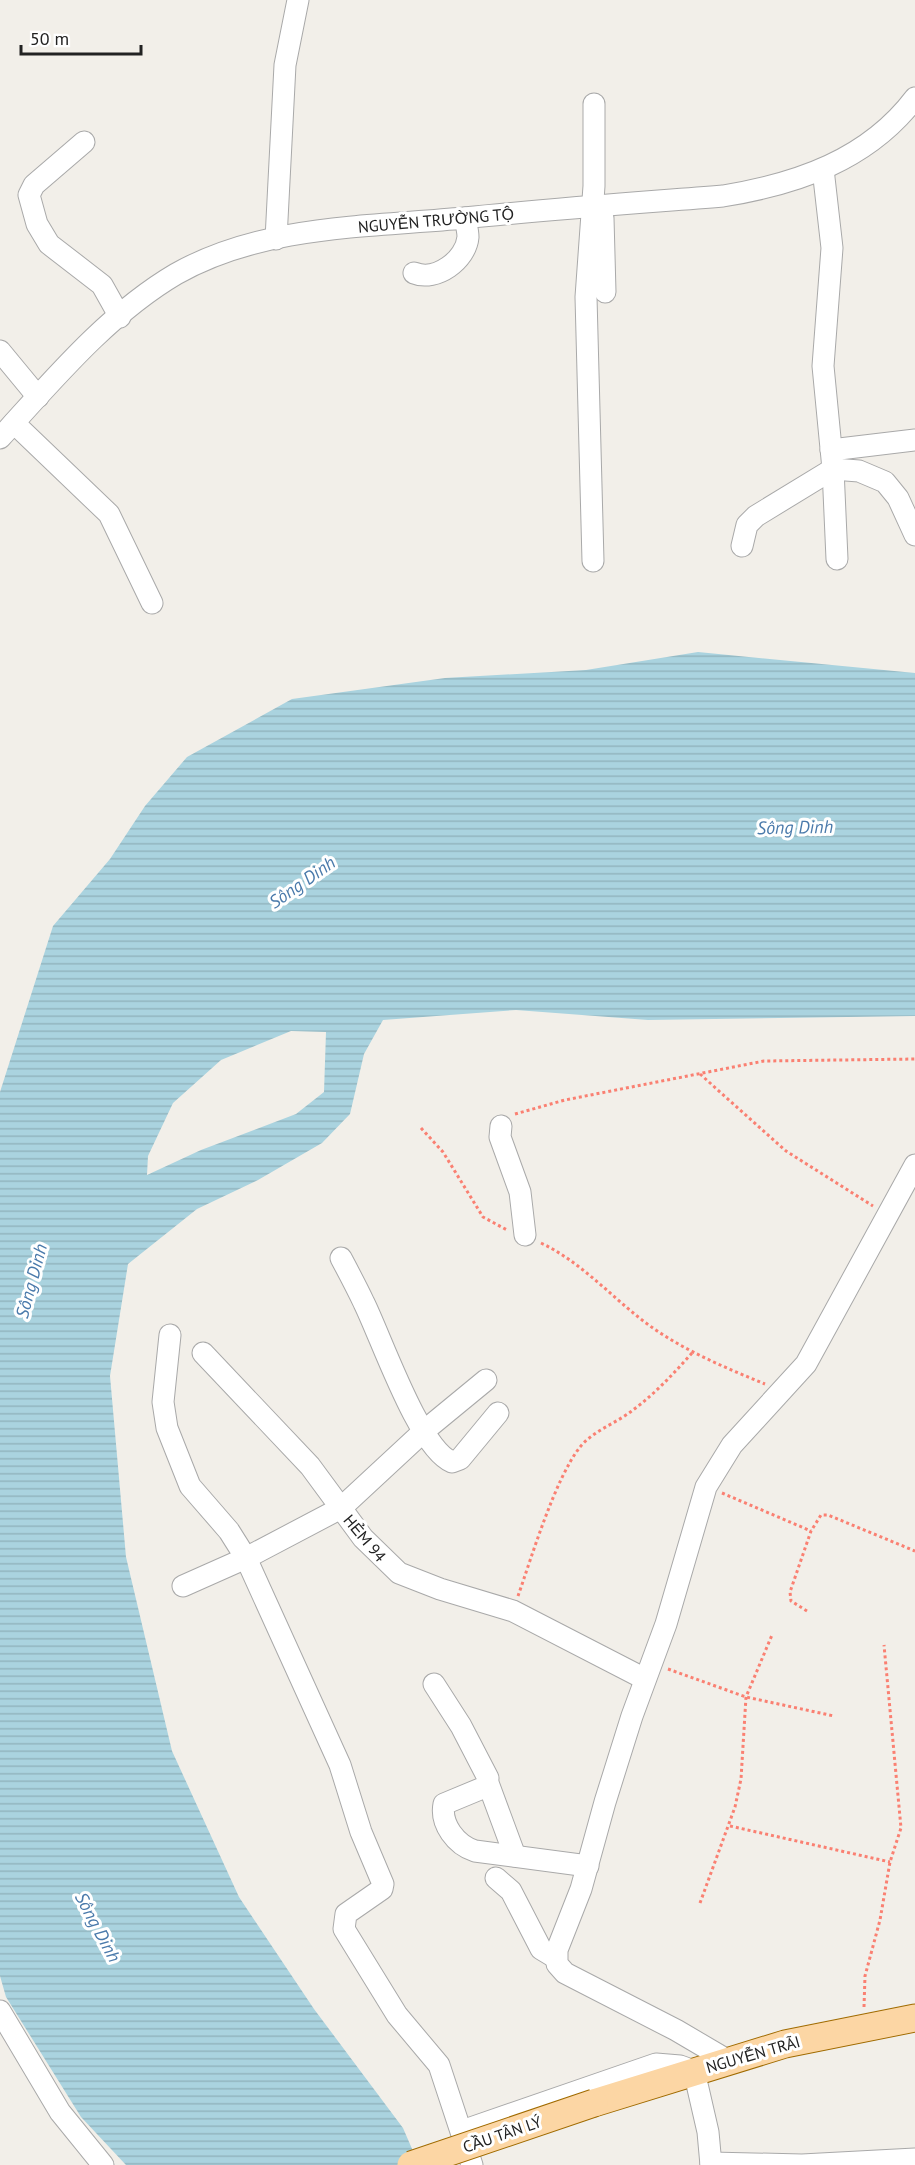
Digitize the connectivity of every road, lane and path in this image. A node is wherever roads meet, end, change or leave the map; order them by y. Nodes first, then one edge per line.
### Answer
1 (298, 0) edge
2 (915, 98) edge
3 (594, 104) dead end
4 (84, 142) dead end
5 (823, 169) junction
6 (597, 206) junction
7 (465, 218) junction
8 (276, 239) junction
9 (414, 273) dead end
10 (606, 292) dead end
11 (120, 317) junction
12 (0, 351) edge
13 (38, 397) junction
14 (7, 430) edge
15 (915, 440) edge
16 (832, 459) junction
17 (915, 535) edge
18 (742, 546) dead end
19 (837, 559) dead end
20 (593, 561) dead end
21 (152, 603) dead end
22 (915, 1059) edge
23 (699, 1074) junction
24 (501, 1126) joint
25 (421, 1128) dead end
26 (915, 1165) edge
27 (887, 1215) junction
28 (525, 1235) junction
29 (341, 1258) dead end
30 (170, 1335) dead end
31 (693, 1352) junction
32 (203, 1353) dead end
33 (486, 1380) dead end
34 (783, 1392) junction
35 (498, 1413) dead end
36 (424, 1431) junction
37 (706, 1486) junction
38 (341, 1508) junction
39 (811, 1531) junction
40 (915, 1551) edge
41 (246, 1558) junction
42 (183, 1586) dead end
43 (513, 1611) junction
44 (807, 1611) dead end
45 (772, 1635) dead end
46 (884, 1645) dead end
47 (649, 1671) junction
48 (434, 1684) dead end
49 (746, 1697) junction
50 (834, 1716) dead end
51 (488, 1783) junction
52 (730, 1826) junction
53 (515, 1856) junction
54 (890, 1862) junction
55 (588, 1866) junction
56 (496, 1878) dead end
57 (700, 1903) dead end
58 (556, 1958) junction
59 (0, 2011) edge
60 (915, 2018) edge
61 (866, 2027) junction
62 (727, 2060) junction
63 (694, 2072) junction
64 (594, 2103) joint
65 (462, 2131) junction
66 (915, 2159) edge
67 (711, 2164) edge
68 (103, 2165) edge
69 (411, 2165) edge
70 (472, 2165) edge

1 - 8 street
2 - 5 street, NGUYỄN TRƯỜNG TỘ
3 - 6 street
4 - 11 street
5 - 6 street, NGUYỄN TRƯỜNG TỘ
5 - 16 street
6 - 7 street, NGUYỄN TRƯỜNG TỘ
6 - 10 street
6 - 20 street
7 - 8 street, NGUYỄN TRƯỜNG TỘ
7 - 9 street
8 - 11 street, NGUYỄN TRƯỜNG TỘ
11 - 13 street, NGUYỄN TRƯỜNG TỘ
12 - 13 street
13 - 14 street, NGUYỄN TRƯỜNG TỘ
14 - 21 street
15 - 16 street
16 - 17 street
16 - 18 street
16 - 19 street
22 - 23 path
23 - 24 path
23 - 27 path
24 - 28 street
25 - 28 path
26 - 27 street
27 - 34 street
28 - 31 path
29 - 36 street
30 - 41 street
31 - 34 path
31 - 43 path
32 - 38 street, HẺM 94
33 - 36 street
34 - 37 street
35 - 36 street
36 - 38 street
37 - 39 path
37 - 47 street
38 - 41 street
38 - 43 street, HẺM 94
39 - 40 path
39 - 44 path
41 - 42 street
41 - 65 street
43 - 47 street, HẺM 94
45 - 49 path
46 - 54 path
47 - 49 path
47 - 55 street
48 - 51 street
49 - 50 path
49 - 52 path
51 - 53 street
51 - 53 street
52 - 54 path
52 - 57 path
53 - 55 street
54 - 61 path
55 - 58 street
56 - 58 street
58 - 62 street
59 - 68 street
60 - 61 main road, NGUYỄN TRÃI
61 - 62 main road, NGUYỄN TRÃI
62 - 63 main road, NGUYỄN TRÃI
63 - 64 main road, NGUYỄN TRÃI
63 - 65 street
63 - 67 street
64 - 69 main road, CẦU TÂN LÝ, bridge
65 - 70 street
66 - 67 street

